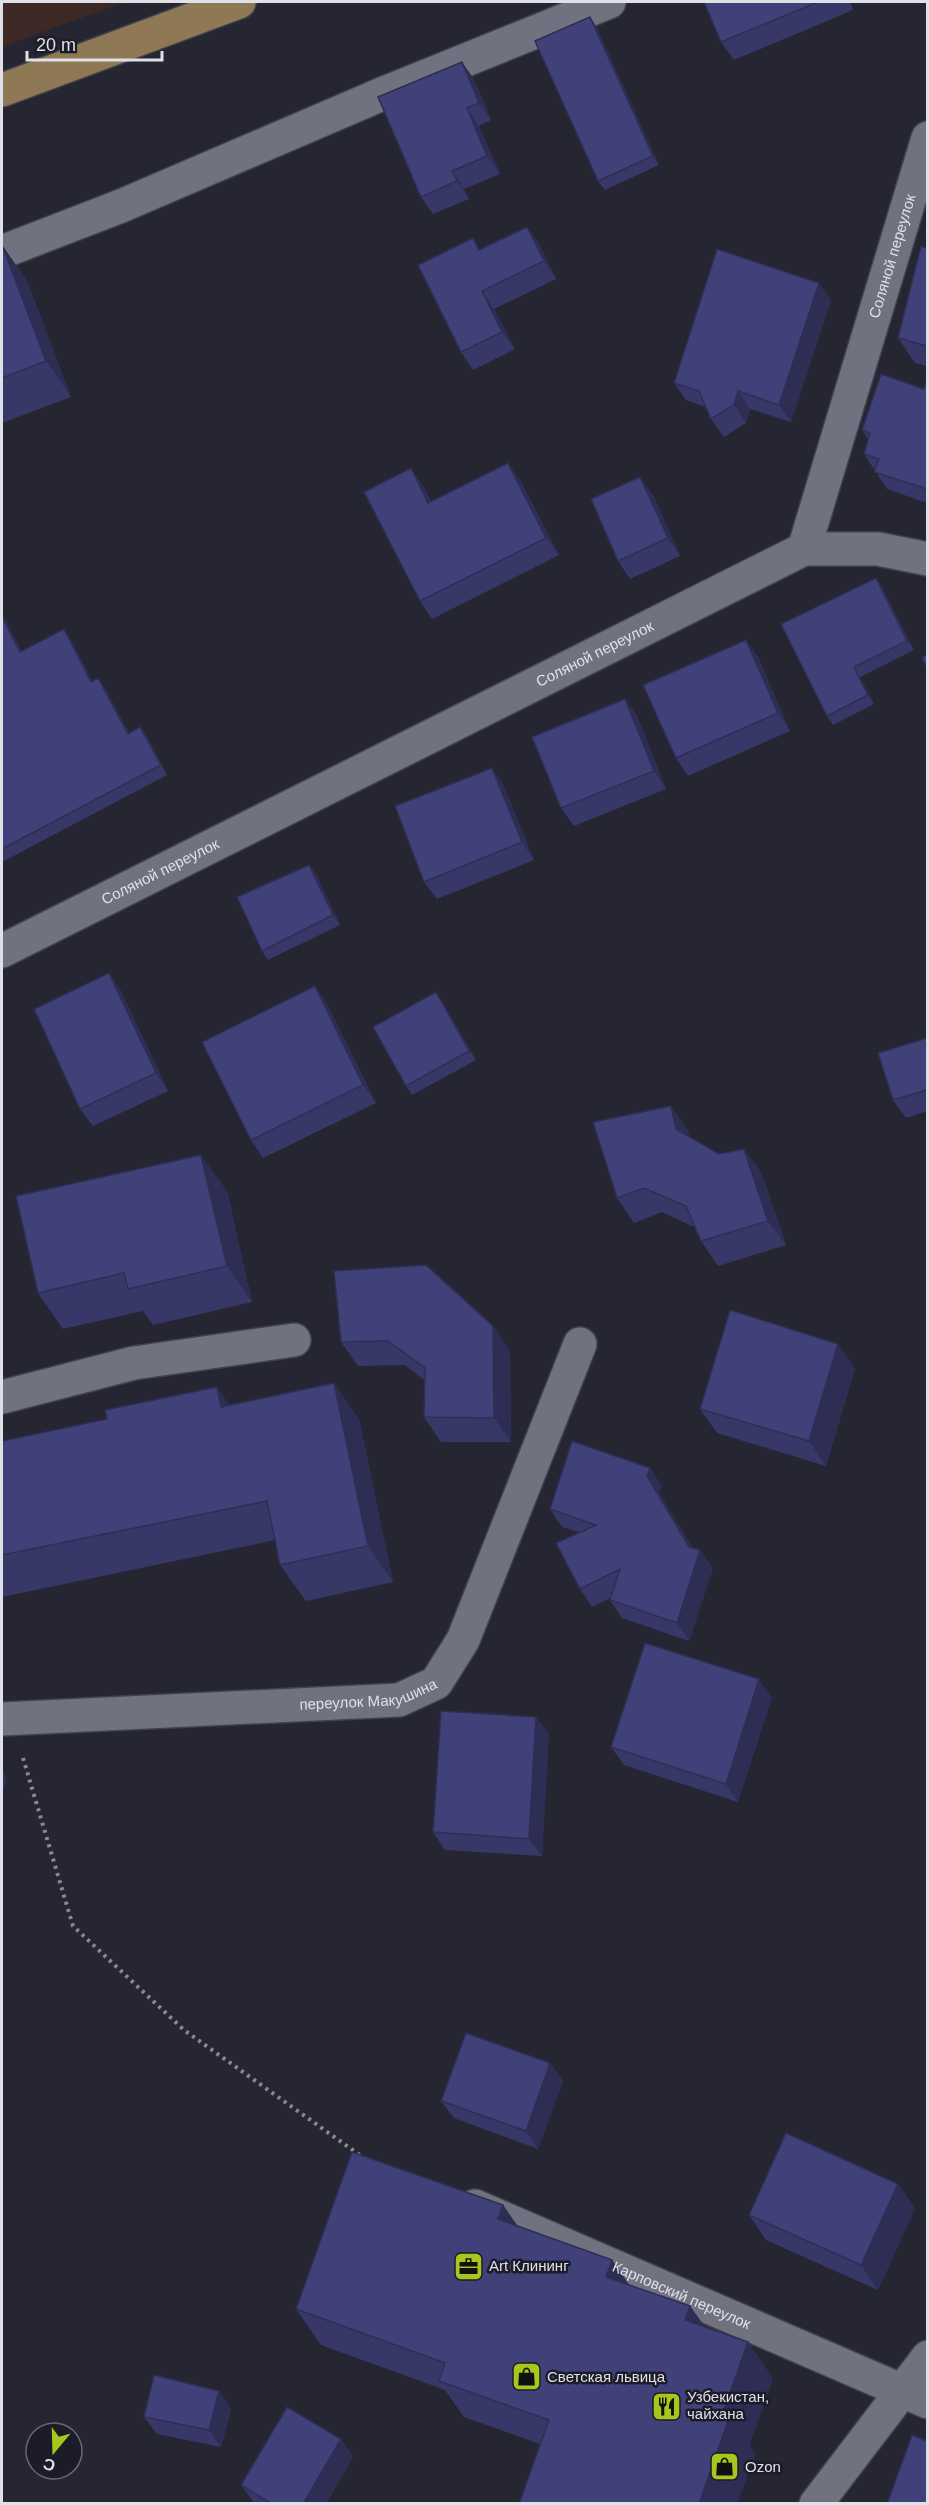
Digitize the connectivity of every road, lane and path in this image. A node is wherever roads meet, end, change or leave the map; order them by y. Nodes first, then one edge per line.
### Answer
1 (239, 2) edge
2 (609, 2) edge
3 (2, 90) edge
4 (927, 138) edge
5 (2, 252) edge
6 (804, 549) junction
7 (927, 559) edge
8 (2, 951) edge
9 (294, 1340) dead end
10 (580, 1344) dead end
11 (2, 1397) edge
12 (7, 1719) edge
13 (370, 2162) edge
14 (445, 2193) edge
15 (927, 2357) edge
16 (914, 2397) edge
17 (816, 2504) edge

1 - 3 main road
2 - 5 street
4 - 6 street, Соляной переулок
6 - 7 street
6 - 8 street, Соляной переулок
9 - 11 street
10 - 12 street, переулок Макушина
12 - 13 path
14 - 16 street, Карповский переулок
15 - 16 street
16 - 17 street

